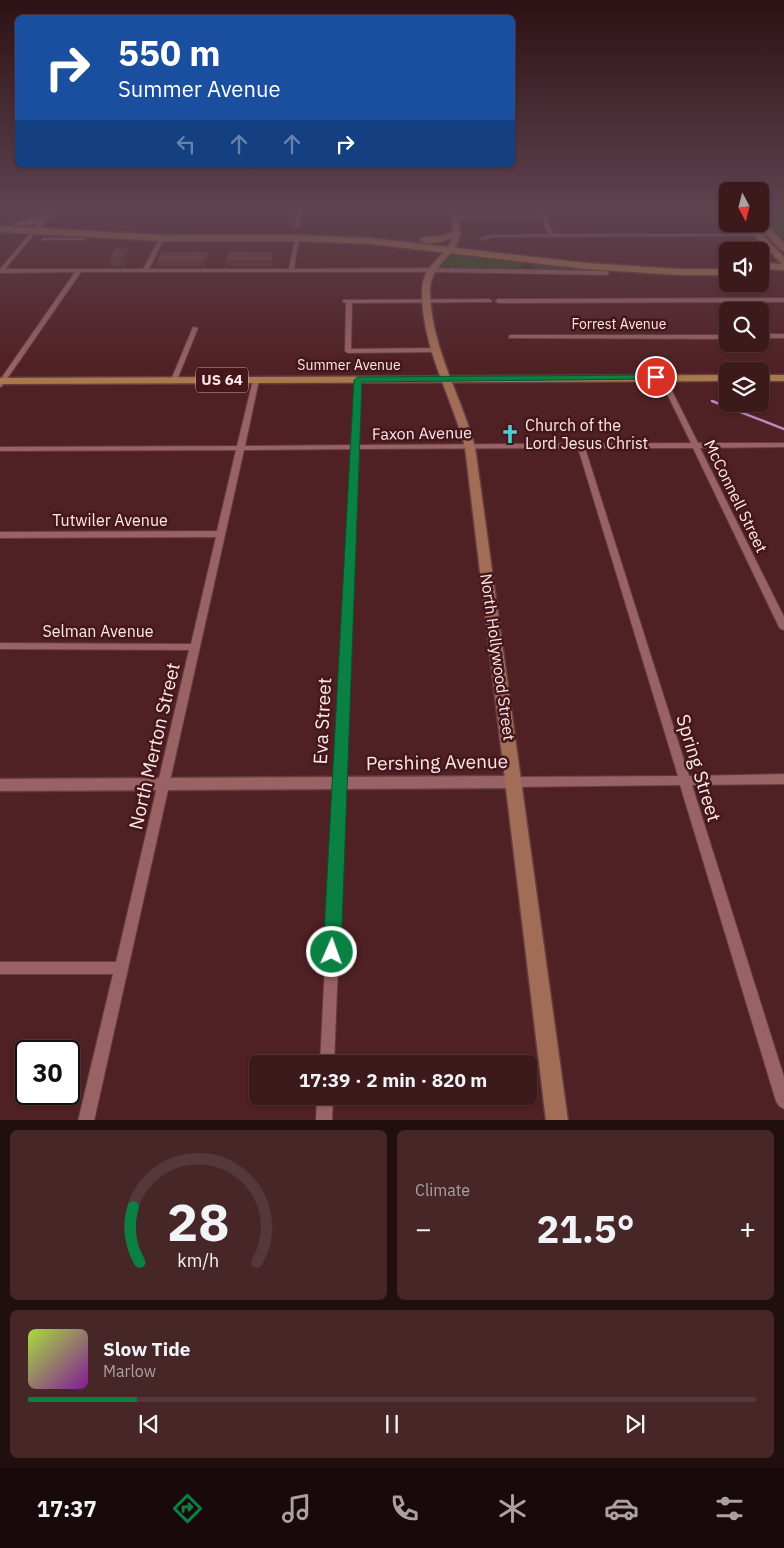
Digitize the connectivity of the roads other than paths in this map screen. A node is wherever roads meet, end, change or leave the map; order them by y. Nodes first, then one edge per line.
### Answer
1 (149, 262) edge
2 (293, 262) edge
3 (436, 262) edge
4 (559, 262) edge
5 (614, 262) edge
6 (719, 265) edge
7 (769, 265) edge
8 (784, 267) edge
9 (429, 270) junction
10 (1, 271) edge
11 (79, 271) junction
12 (145, 271) junction
13 (291, 271) junction
14 (719, 272) edge
15 (769, 272) edge
16 (784, 272) edge
17 (606, 273) dead end
18 (784, 300) edge
19 (427, 301) junction
20 (489, 301) dead end
21 (498, 301) dead end
22 (195, 328) dead end
23 (719, 336) edge
24 (769, 336) edge
25 (784, 336) edge
26 (511, 337) dead end
27 (435, 350) junction
28 (662, 377) junction
29 (719, 378) edge
30 (769, 378) edge
31 (784, 378) edge
32 (174, 380) junction
33 (256, 380) junction
34 (358, 380) junction
35 (445, 380) junction
36 (1, 382) edge
37 (695, 445) junction
38 (784, 445) edge
39 (581, 446) junction
40 (470, 447) junction
41 (240, 448) junction
42 (356, 448) junction
43 (0, 449) edge
44 (220, 534) junction
45 (0, 535) edge
46 (784, 627) edge
47 (0, 646) edge
48 (195, 646) junction
49 (784, 779) edge
50 (684, 780) junction
51 (514, 782) junction
52 (339, 783) junction
53 (0, 785) edge
54 (163, 785) junction
55 (0, 968) edge
56 (121, 968) junction
57 (327, 1055) edge
58 (784, 1101) edge
59 (325, 1105) edge
60 (86, 1120) edge
61 (324, 1120) edge
62 (558, 1120) edge

1 - 12 street
2 - 13 street
3 - 9 main road
4 - 14 main road
5 - 6 main road
7 - 8 main road
9 - 13 street
9 - 17 street
9 - 19 main road, North Hollywood Street
10 - 11 street
11 - 12 street
11 - 36 street
12 - 13 street
15 - 16 main road
18 - 21 street
19 - 20 street
19 - 27 main road, North Hollywood Street
19 - 27 street
22 - 32 street
23 - 26 street, Forrest Avenue
24 - 25 street
27 - 35 main road, North Hollywood Street
28 - 29 main road, Summer Avenue / US 64
28 - 35 main road, Summer Avenue / US 64
28 - 37 street, McConnell Street
30 - 31 main road
32 - 33 main road, Summer Avenue / US 64
32 - 36 main road, Summer Avenue / US 64
33 - 34 main road, Summer Avenue / US 64
33 - 41 street, North Merton Street
34 - 35 main road, Summer Avenue / US 64
34 - 42 street, Eva Street
35 - 40 main road, North Hollywood Street
37 - 38 street, Faxon Avenue
37 - 39 street, Faxon Avenue
37 - 46 street, McConnell Street
39 - 40 street, Faxon Avenue
39 - 50 street, Spring Street
40 - 42 street, Faxon Avenue
40 - 51 main road, North Hollywood Street
41 - 42 street, Faxon Avenue
41 - 43 street, Faxon Avenue
41 - 44 street, North Merton Street
42 - 52 street, Eva Street
44 - 45 street, Tutwiler Avenue
44 - 48 street, North Merton Street
47 - 48 street, Selman Avenue
48 - 54 street, North Merton Street
49 - 50 street, Pershing Avenue
50 - 51 street, Pershing Avenue
50 - 58 street, Spring Street
51 - 52 street, Pershing Avenue
51 - 62 main road, North Hollywood Street
52 - 54 street, Pershing Avenue
52 - 57 street, Eva Street
53 - 54 street, Pershing Avenue
54 - 56 street, North Merton Street
55 - 56 street
56 - 60 street, North Merton Street
59 - 61 street

